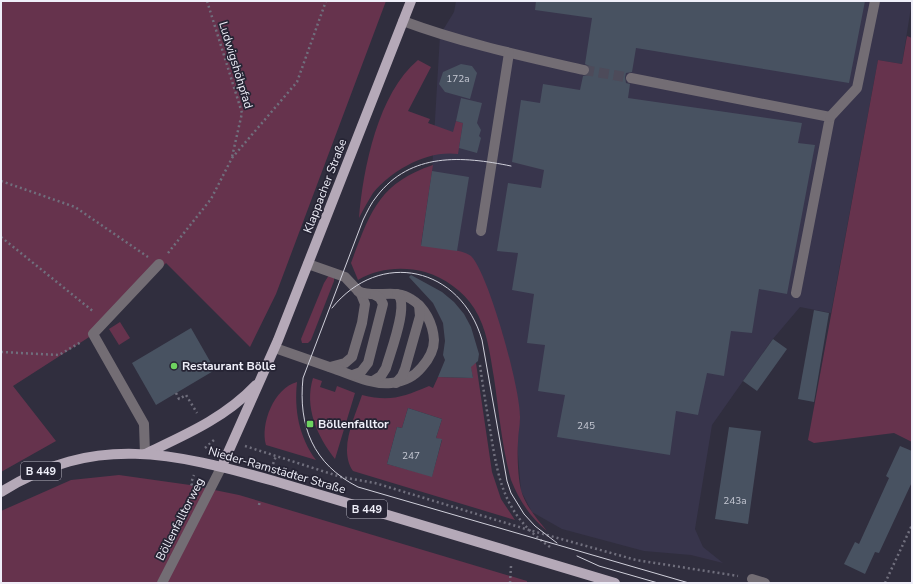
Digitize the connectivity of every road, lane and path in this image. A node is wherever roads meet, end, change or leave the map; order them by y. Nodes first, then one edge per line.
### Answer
1 (207, 1) edge
2 (326, 1) edge
3 (411, 1) edge
4 (875, 1) edge
5 (403, 21) junction
6 (509, 53) junction
7 (584, 70) tunnel mouth
8 (631, 78) tunnel mouth
9 (830, 117) junction
10 (232, 158) junction
11 (1, 181) edge
12 (481, 231) dead end
13 (1, 237) edge
14 (159, 264) junction
15 (308, 264) junction
16 (358, 291) junction
17 (796, 293) dead end
18 (397, 294) junction
19 (375, 295) junction
20 (419, 305) junction
21 (104, 321) junction
22 (93, 334) junction
23 (275, 348) junction
24 (1, 352) edge
25 (480, 365) dead end
26 (330, 367) junction
27 (352, 375) junction
28 (262, 380) junction
29 (373, 381) junction
30 (396, 383) junction
31 (176, 393) dead end
32 (195, 409) dead end
33 (212, 435) dead end
34 (215, 439) junction
35 (222, 440) dead end
36 (206, 447) dead end
37 (257, 450) dead end
38 (144, 454) junction
39 (276, 456) junction
40 (273, 464) dead end
41 (222, 466) junction
42 (191, 483) dead end
43 (192, 490) dead end
44 (1, 492) edge
45 (260, 501) dead end
46 (259, 505) dead end
47 (912, 525) edge
48 (529, 530) junction
49 (552, 549) dead end
50 (752, 579) joint
51 (162, 583) edge
52 (614, 583) edge
53 (765, 583) edge
54 (885, 583) edge

1 - 10 path, Ludwigshöhpfad
2 - 10 path
3 - 5 main road, Klappacher Straße
4 - 9 street
5 - 6 street
5 - 15 main road, Klappacher Straße
6 - 7 street
6 - 12 street
8 - 9 street
9 - 17 street
10 - 14 path
11 - 14 path
13 - 21 path
14 - 21 street
15 - 16 street
15 - 23 main road, Klappacher Straße
16 - 19 street
16 - 26 street
18 - 19 street
18 - 20 street
18 - 29 street
19 - 27 street
20 - 30 street
20 - 30 street
21 - 22 street
22 - 24 path
22 - 38 street
23 - 26 street
23 - 28 main road, Klappacher Straße
25 - 48 path
26 - 27 street
27 - 29 street
28 - 38 main road, Klappacher Straße
28 - 41 main road, Klappacher Straße
29 - 30 street
31 - 32 path
33 - 34 path
34 - 35 path
34 - 36 path
37 - 39 path
38 - 41 main road, Nieder-Ramstädter Straße / B 449
38 - 44 main road, Nieder-Ramstädter Straße / B 449
39 - 40 path
39 - 48 path
41 - 51 street, Böllenfalltorweg
41 - 52 main road, Nieder-Ramstädter Straße / B 449
42 - 43 path
45 - 46 path
47 - 54 path
48 - 49 path
48 - 50 path
50 - 53 street

